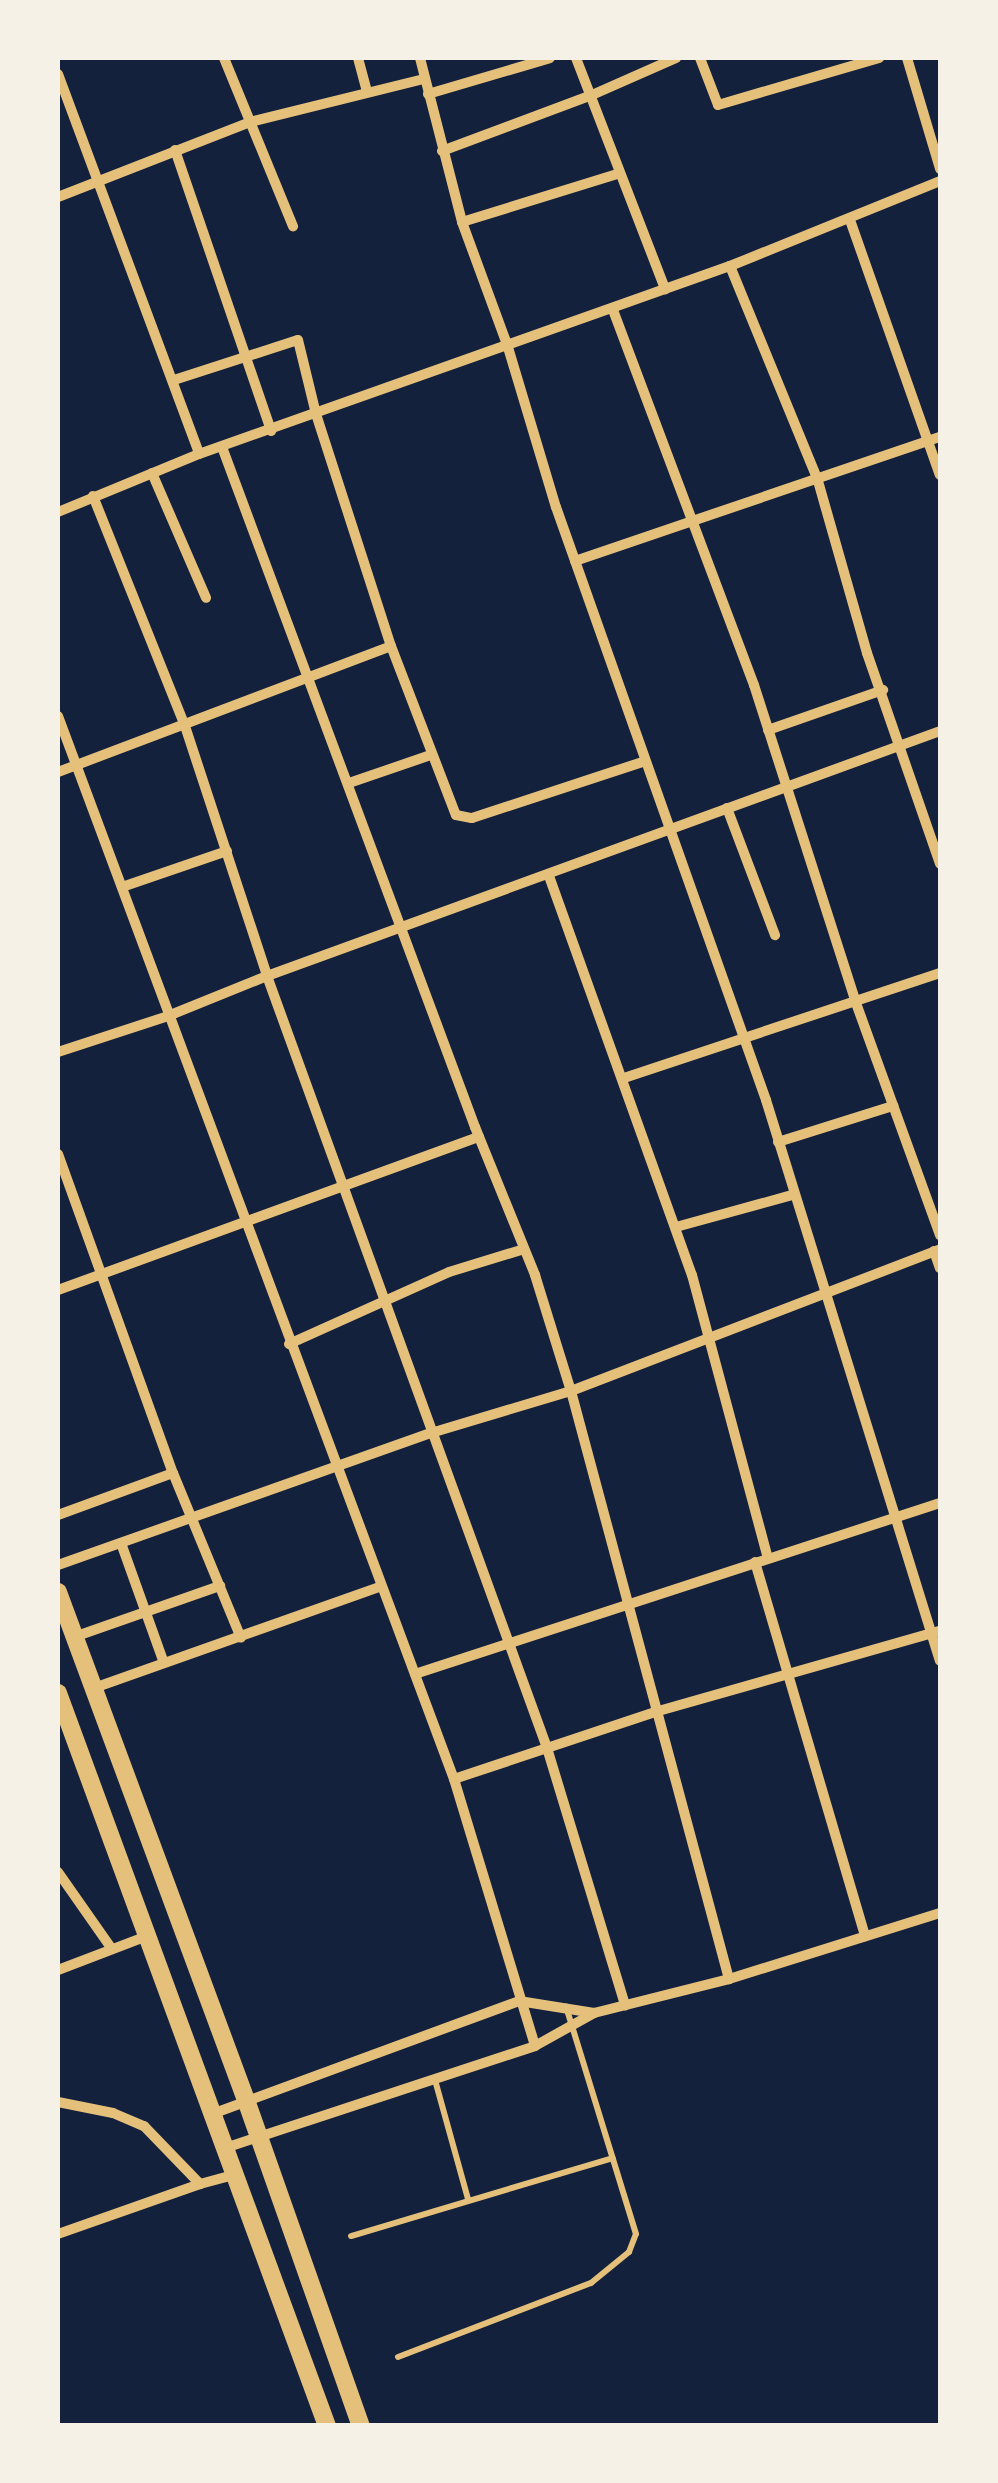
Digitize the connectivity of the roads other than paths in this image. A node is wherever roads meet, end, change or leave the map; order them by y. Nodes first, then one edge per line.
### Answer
1 (224, 58) edge
2 (358, 58) edge
3 (420, 58) edge
4 (550, 58) edge
5 (576, 58) edge
6 (676, 58) edge
7 (700, 58) edge
8 (820, 58) edge
9 (879, 58) edge
10 (907, 58) edge
11 (824, 73) junction
12 (58, 74) edge
13 (424, 79) junction
14 (367, 91) junction
15 (428, 94) junction
16 (592, 96) junction
17 (250, 122) junction
18 (175, 150) junction
19 (442, 151) junction
20 (940, 169) edge
21 (620, 173) junction
22 (97, 180) junction
23 (940, 180) edge
24 (58, 198) edge
25 (850, 220) junction
26 (462, 222) junction
27 (294, 226) dead end
28 (730, 266) junction
29 (664, 288) junction
30 (613, 310) junction
31 (506, 344) junction
32 (249, 357) junction
33 (174, 380) junction
34 (316, 414) junction
35 (271, 430) junction
36 (935, 439) edge
37 (222, 447) junction
38 (198, 454) junction
39 (152, 474) junction
40 (940, 475) edge
41 (818, 481) junction
42 (93, 496) junction
43 (58, 512) edge
44 (692, 522) junction
45 (575, 560) junction
46 (206, 598) dead end
47 (391, 646) junction
48 (310, 676) junction
49 (883, 690) junction
50 (58, 716) edge
51 (185, 726) junction
52 (768, 730) junction
53 (940, 731) edge
54 (902, 744) junction
55 (431, 755) junction
56 (645, 762) junction
57 (76, 766) junction
58 (58, 772) edge
59 (349, 783) junction
60 (784, 785) junction
61 (728, 808) junction
62 (670, 830) junction
63 (227, 850) junction
64 (940, 864) edge
65 (549, 876) junction
66 (122, 887) junction
67 (402, 929) junction
68 (776, 935) dead end
69 (940, 974) edge
70 (267, 976) junction
71 (856, 1003) junction
72 (168, 1016) junction
73 (743, 1040) junction
74 (58, 1052) edge
75 (624, 1078) junction
76 (893, 1106) junction
77 (479, 1138) junction
78 (778, 1142) junction
79 (58, 1154) edge
80 (60, 1171) edge
81 (344, 1190) junction
82 (792, 1195) junction
83 (245, 1222) junction
84 (676, 1226) junction
85 (940, 1235) edge
86 (524, 1249) junction
87 (937, 1250) edge
88 (940, 1268) edge
89 (102, 1272) junction
90 (58, 1290) edge
91 (827, 1292) junction
92 (386, 1302) junction
93 (710, 1340) junction
94 (289, 1344) junction
95 (572, 1390) junction
96 (431, 1433) junction
97 (336, 1466) junction
98 (173, 1473) junction
99 (940, 1503) edge
100 (58, 1514) edge
101 (898, 1519) junction
102 (191, 1520) junction
103 (121, 1543) junction
104 (768, 1558) junction
105 (755, 1562) junction
106 (58, 1565) edge
107 (220, 1586) junction
108 (380, 1588) junction
109 (58, 1592) edge
110 (625, 1602) junction
111 (145, 1611) junction
112 (937, 1633) edge
113 (74, 1637) junction
114 (241, 1638) junction
115 (507, 1641) junction
116 (940, 1660) edge
117 (164, 1663) junction
118 (414, 1674) junction
119 (789, 1675) junction
120 (94, 1688) junction
121 (58, 1693) edge
122 (655, 1712) junction
123 (547, 1748) junction
124 (454, 1780) junction
125 (58, 1872) edge
126 (940, 1913) edge
127 (146, 1936) junction
128 (865, 1936) junction
129 (112, 1949) junction
130 (58, 1970) edge
131 (730, 1979) junction
132 (520, 2001) junction
133 (625, 2005) junction
134 (565, 2006) junction
135 (594, 2013) junction
136 (572, 2027) junction
137 (535, 2046) junction
138 (435, 2078) junction
139 (246, 2100) junction
140 (58, 2102) edge
141 (212, 2114) junction
142 (258, 2138) junction
143 (224, 2149) junction
144 (613, 2158) junction
145 (234, 2175) junction
146 (200, 2184) junction
147 (468, 2199) junction
148 (58, 2234) edge
149 (352, 2236) dead end
150 (398, 2357) dead end
151 (327, 2426) edge
152 (361, 2426) edge

1 - 17 street
2 - 14 street
3 - 13 street
4 - 15 street
5 - 16 street
6 - 16 street
7 - 11 street
8 - 11 street
9 - 11 street
10 - 20 street
12 - 22 street
13 - 14 street
13 - 15 street
14 - 17 street
15 - 19 street
16 - 19 street
16 - 21 street
17 - 18 street
17 - 27 street
18 - 22 street
18 - 32 street
19 - 26 street
21 - 26 street
21 - 29 street
22 - 24 street
22 - 33 street
23 - 25 street
25 - 28 street
25 - 36 street
26 - 31 street
28 - 29 street
28 - 41 street
29 - 30 street
30 - 31 street
30 - 44 street
31 - 34 street
31 - 45 street
32 - 33 street
32 - 34 street
32 - 35 street
33 - 38 street
34 - 35 street
34 - 47 street
35 - 37 street
36 - 40 street
36 - 41 street
37 - 38 street
37 - 48 street
38 - 39 street
39 - 42 street
39 - 46 street
41 - 44 street
41 - 49 street
42 - 43 street
42 - 51 street
44 - 45 street
44 - 52 street
45 - 56 street
47 - 48 street
47 - 55 street
48 - 51 street
48 - 59 street
49 - 52 street
49 - 54 street
50 - 57 street
51 - 57 street
51 - 63 street
52 - 60 street
53 - 54 street
54 - 60 street
54 - 64 street
55 - 56 street
55 - 59 street
56 - 62 street
57 - 58 street
57 - 66 street
59 - 67 street
60 - 61 street
60 - 71 street
61 - 62 street
61 - 68 street
62 - 65 street
62 - 73 street
63 - 66 street
63 - 70 street
65 - 67 street
65 - 75 street
66 - 72 street
67 - 70 street
67 - 77 street
69 - 71 street
70 - 72 street
70 - 81 street
71 - 73 street
71 - 76 street
72 - 74 street
72 - 83 street
73 - 75 street
73 - 78 street
75 - 84 street
76 - 78 street
76 - 85 street
77 - 81 street
77 - 86 street
78 - 82 street
79 - 80 street
80 - 89 street
81 - 83 street
81 - 92 street
82 - 84 street
82 - 91 street
83 - 89 street
83 - 94 street
84 - 93 street
86 - 92 street
86 - 95 street
87 - 88 street
87 - 91 street
89 - 90 street
89 - 98 street
91 - 93 street
91 - 101 street
92 - 94 street
92 - 96 street
93 - 95 street
93 - 104 street
94 - 97 street
95 - 96 street
95 - 110 street
96 - 97 street
96 - 115 street
97 - 102 street
97 - 108 street
98 - 100 street
98 - 102 street
99 - 101 street
101 - 104 street
101 - 112 street
102 - 103 street
102 - 107 street
103 - 106 street
103 - 111 street
104 - 105 street
105 - 110 street
105 - 119 street
107 - 111 street
107 - 114 street
108 - 114 street
108 - 118 street
109 - 113 main road
110 - 115 street
110 - 122 street
111 - 113 street
111 - 117 street
112 - 116 street
112 - 119 street
113 - 120 main road
114 - 117 street
115 - 118 street
115 - 123 street
117 - 120 street
118 - 124 street
119 - 122 street
119 - 128 street
120 - 139 main road
121 - 127 main road
122 - 123 street
122 - 131 street
123 - 124 street
123 - 133 street
124 - 132 street
125 - 129 street
126 - 128 street
127 - 129 street
127 - 141 main road
128 - 131 street
129 - 130 street
131 - 133 street
132 - 134 street
132 - 137 street
132 - 139 street
133 - 135 street
134 - 135 street
134 - 136 lane
135 - 136 street
136 - 137 street
136 - 144 lane
137 - 138 street
138 - 142 street
138 - 147 lane
139 - 141 street
139 - 142 main road
140 - 146 street
141 - 143 main road
142 - 143 street
142 - 152 main road
143 - 145 main road
144 - 147 lane
144 - 150 lane
145 - 146 street
145 - 151 main road
146 - 148 street
147 - 149 lane

